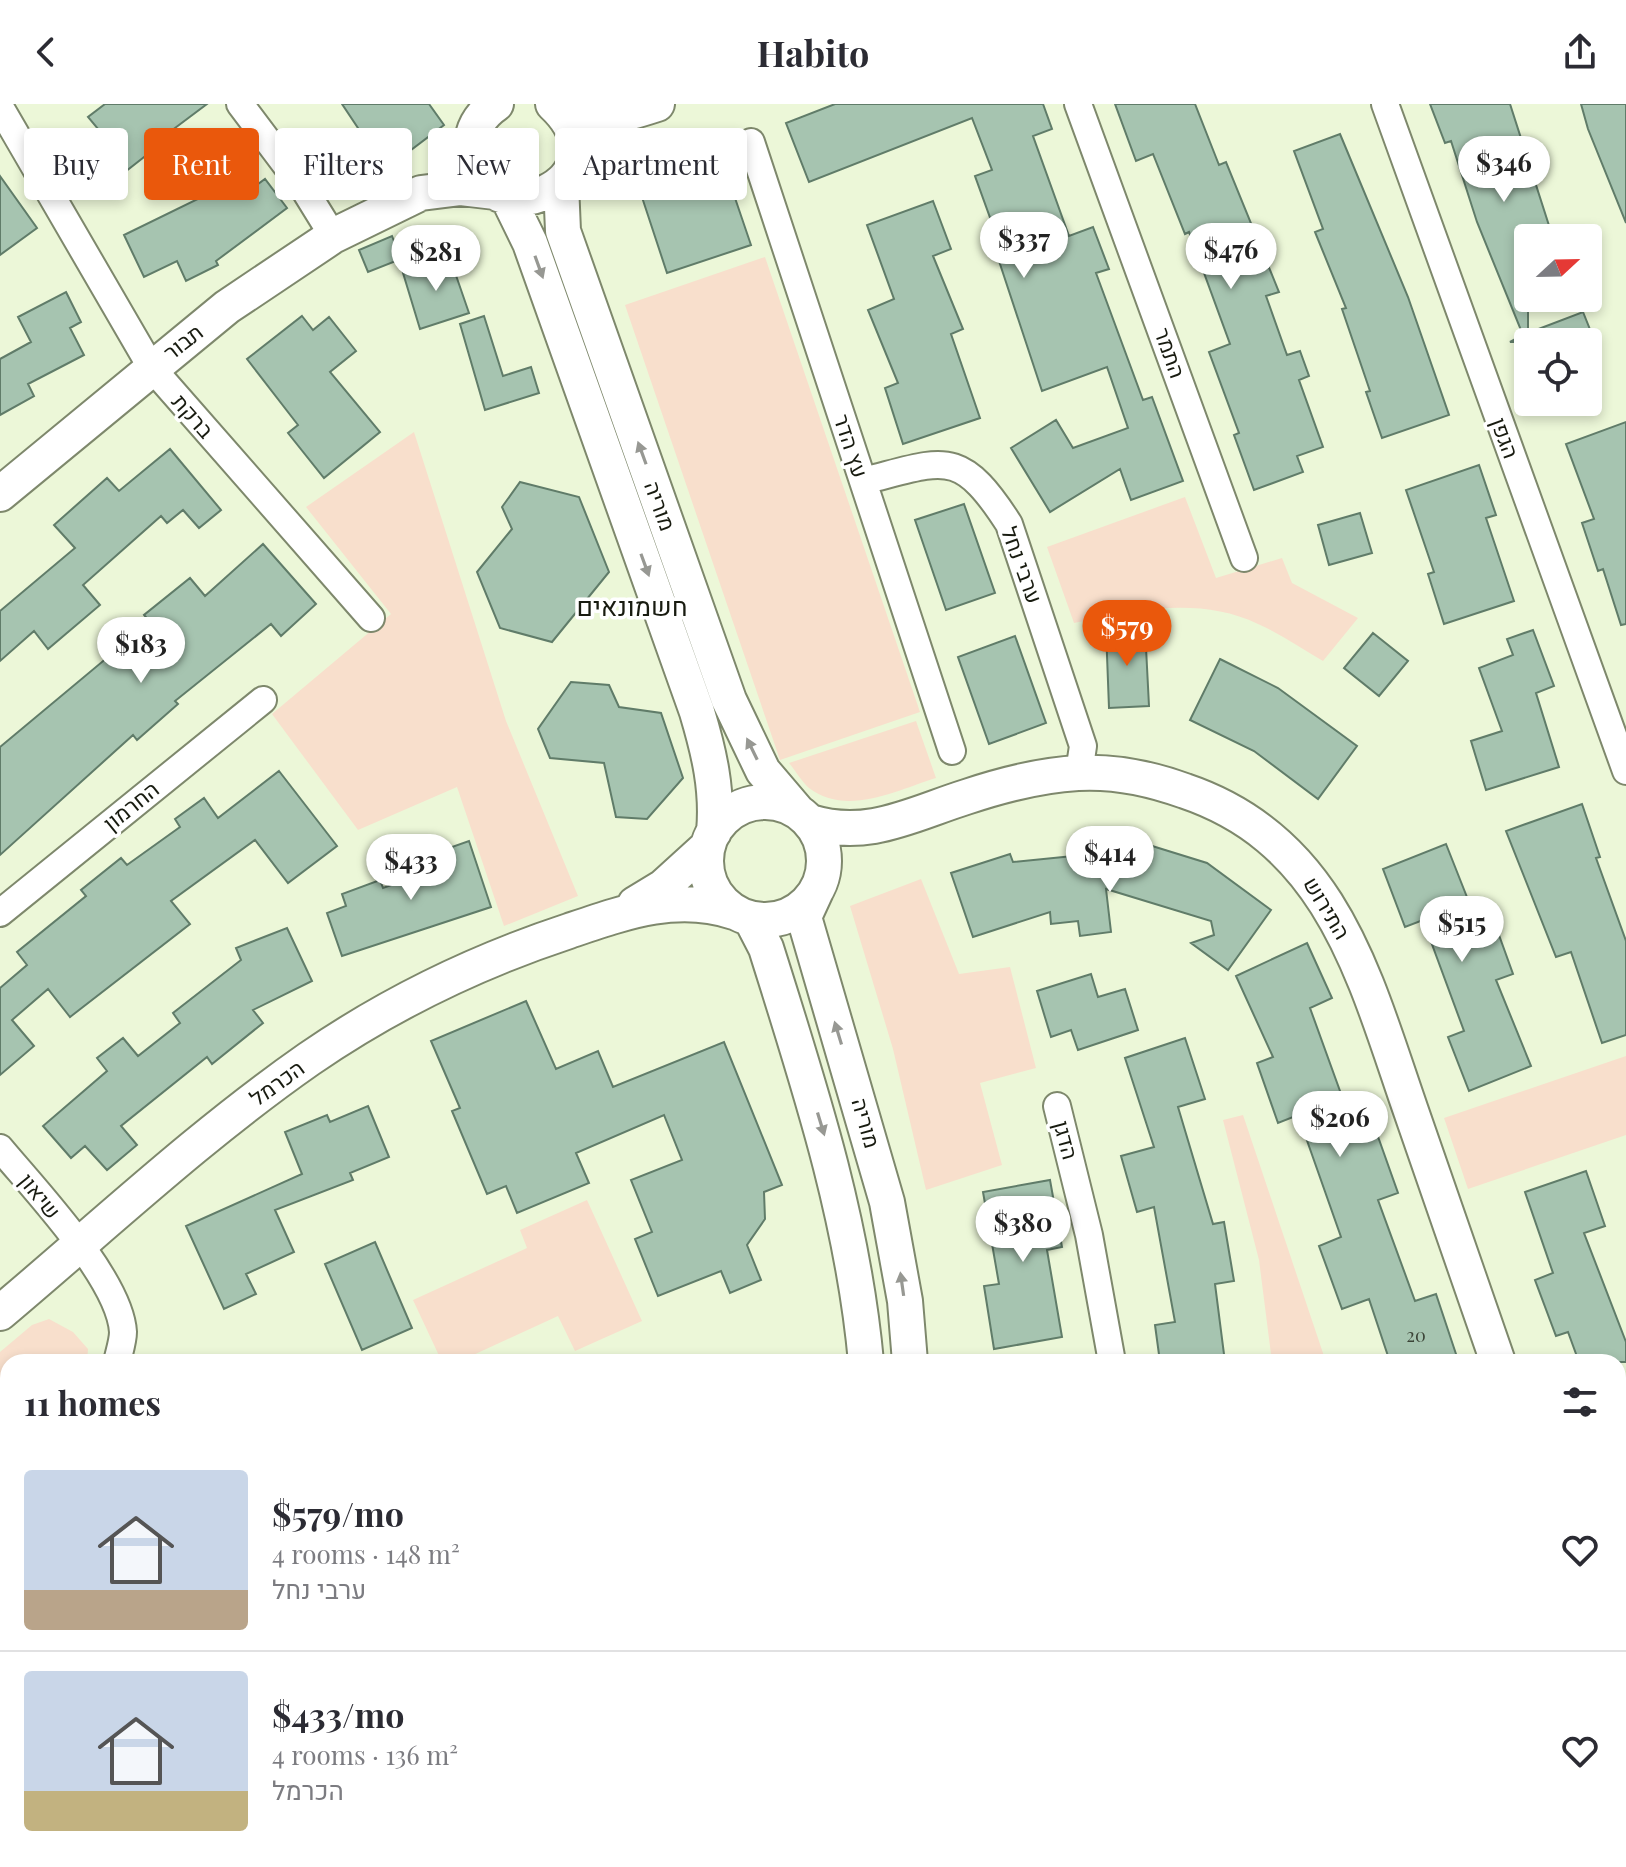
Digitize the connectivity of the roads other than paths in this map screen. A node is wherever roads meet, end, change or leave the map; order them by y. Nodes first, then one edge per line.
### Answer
1 (240, 104) edge
2 (553, 104) edge
3 (1078, 104) edge
4 (1385, 104) edge
5 (0, 105) edge
6 (648, 107) edge
7 (480, 116) edge
8 (571, 128) edge
9 (608, 128) edge
10 (751, 142) dead end
11 (428, 192) edge
12 (505, 200) edge
13 (565, 200) edge
14 (380, 211) junction
15 (333, 236) junction
16 (151, 367) junction
17 (863, 481) junction
18 (0, 494) edge
19 (1244, 558) dead end
20 (371, 618) dead end
21 (263, 700) dead end
22 (952, 751) dead end
23 (1626, 771) edge
24 (1079, 773) junction
25 (804, 817) junction
26 (897, 821) junction
27 (711, 839) junction
28 (820, 882) junction
29 (0, 913) edge
30 (742, 915) junction
31 (598, 921) junction
32 (1057, 1106) dead end
33 (0, 1148) edge
34 (80, 1245) junction
35 (0, 1313) edge
36 (119, 1354) edge
37 (865, 1354) edge
38 (909, 1354) edge
39 (1111, 1354) edge
40 (1495, 1354) edge

1 - 15 street
2 - 6 street
2 - 8 street, מוריה
3 - 19 street, התמר
4 - 23 street, הגפן
5 - 16 street, ברקת
6 - 9 street
7 - 14 street, תבור
10 - 17 street, עץ הדר
11 - 14 street, תבור
12 -> 27 street, מוריה
25 -> 13 street, מוריה
14 - 15 street, תבור
15 - 16 street, תבור
16 - 18 street, תבור
16 - 20 street, ברקת
17 - 22 street, עץ הדר
17 - 24 street, ערבי נחל
21 - 29 street, החרמון
24 - 26 street, התירוש
24 - 40 street, התירוש
25 - 26 street, התירוש
25 - 27 street
25 - 28 street
26 - 28 street, התירוש
27 - 30 street
27 - 31 street, הכרמל
28 - 30 street
38 -> 28 street, מוריה
30 - 31 street, הכרמל
30 -> 37 street, מוריה
31 - 34 street, הכרמל
32 - 39 street, הדגן
33 - 34 street, שיאון
34 - 35 street, הכרמל
34 - 36 street, שיאון

